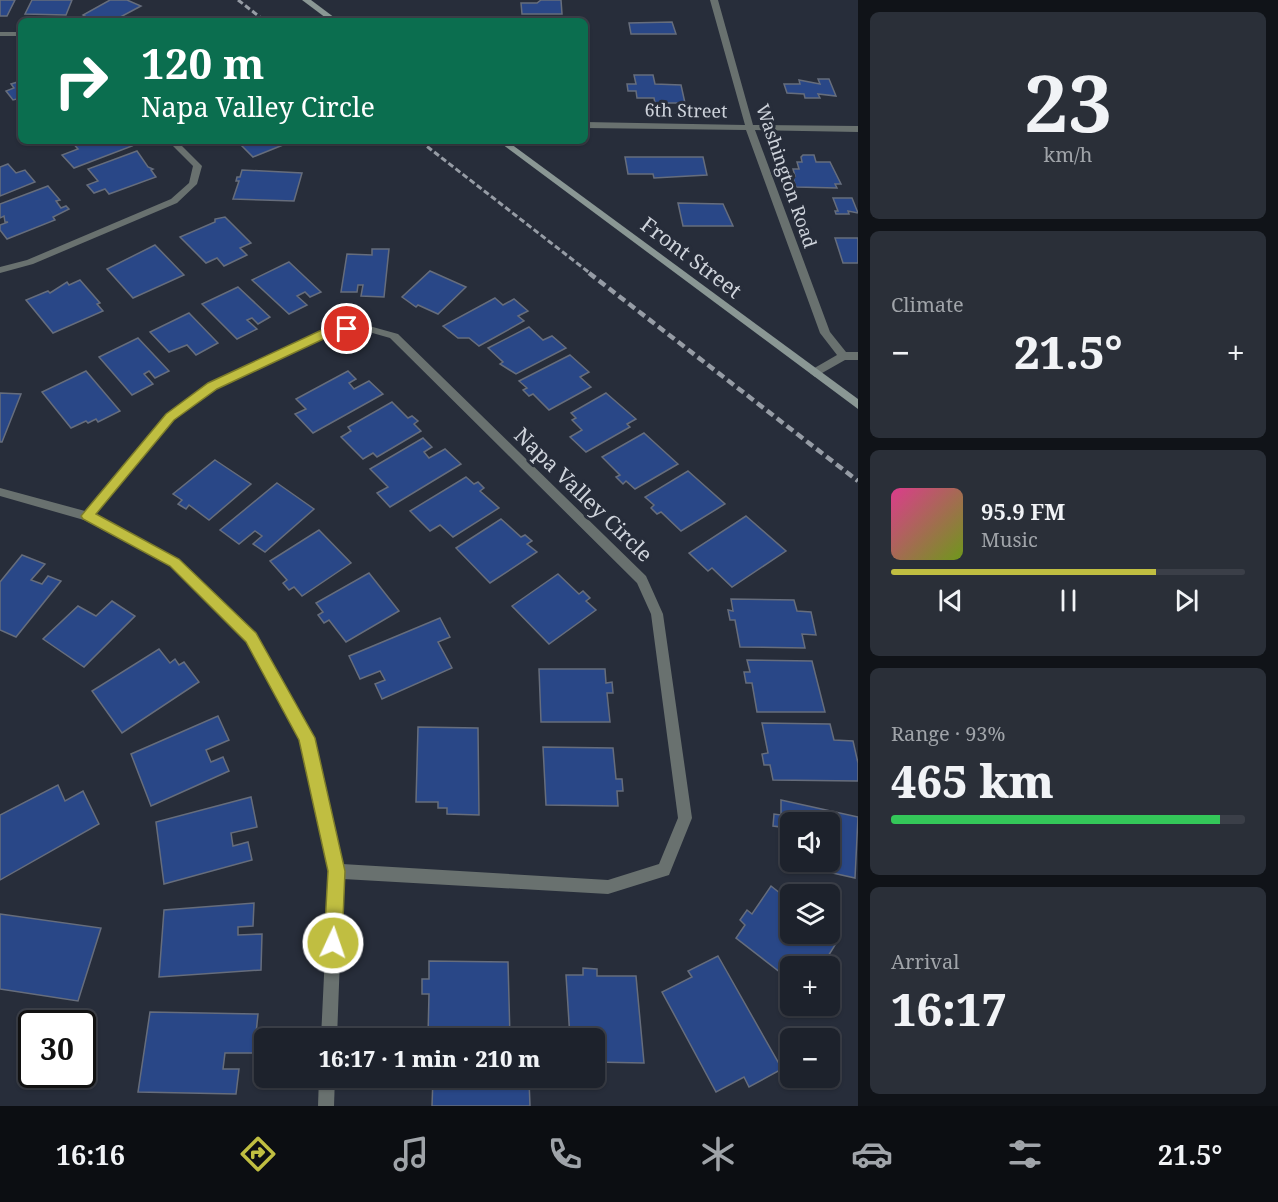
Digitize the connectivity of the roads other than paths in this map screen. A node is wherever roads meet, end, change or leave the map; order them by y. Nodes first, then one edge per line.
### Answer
1 (306, 0) edge
2 (714, 0) edge
3 (331, 18) edge
4 (0, 34) edge
5 (18, 34) edge
6 (588, 125) edge
7 (750, 128) junction
8 (858, 129) edge
9 (175, 144) edge
10 (506, 144) edge
11 (0, 270) edge
12 (858, 356) edge
13 (843, 357) junction
14 (815, 373) junction
15 (858, 405) edge
16 (0, 492) edge
17 (87, 516) junction
18 (336, 871) junction
19 (329, 1028) edge
20 (327, 1088) edge
21 (326, 1106) edge

1 - 3 street
2 - 7 street, Washington Road
4 - 5 street
6 - 7 street, 6th Street
7 - 8 street, 6th Street
7 - 13 street, Washington Road
9 - 11 street
10 - 14 street, Front Street
12 - 13 street
13 - 14 street
14 - 15 street, Front Street
16 - 17 street
17 - 18 street
17 - 18 street, Napa Valley Circle
18 - 19 street
20 - 21 street

